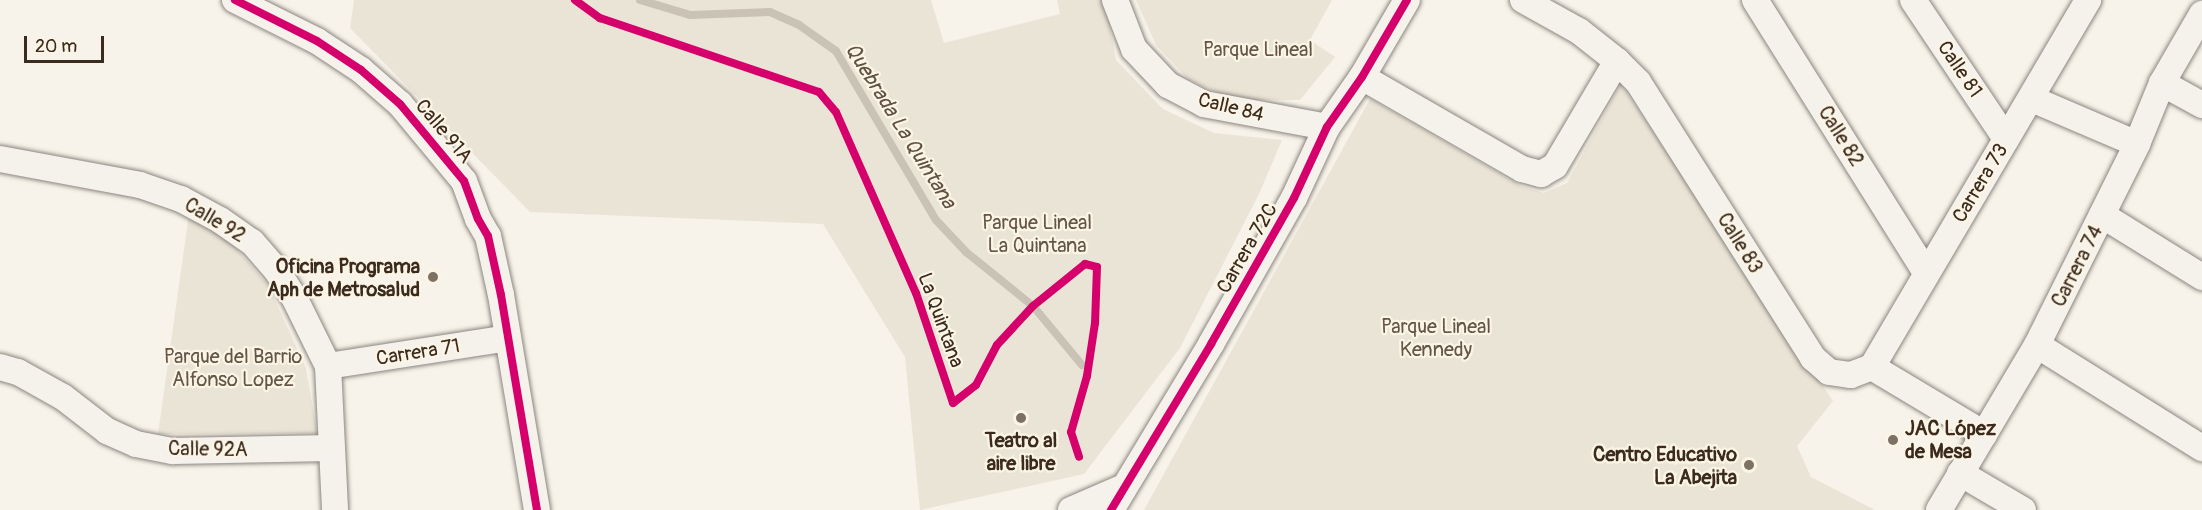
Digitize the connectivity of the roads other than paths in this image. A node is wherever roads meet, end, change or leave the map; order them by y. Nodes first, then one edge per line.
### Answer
1 (235, 0) edge
2 (1115, 0) edge
3 (1407, 0) edge
4 (1523, 0) edge
5 (1755, 0) edge
6 (1913, 0) edge
7 (2082, 4) edge
8 (2202, 14) edge
9 (1617, 61) junction
10 (1362, 77) junction
11 (2162, 83) junction
12 (2032, 99) junction
13 (2202, 105) edge
14 (1327, 127) junction
15 (2006, 139) junction
16 (2138, 144) junction
17 (0, 159) edge
18 (2102, 215) junction
19 (1926, 273) junction
20 (2202, 277) edge
21 (508, 338) junction
22 (2037, 345) junction
23 (328, 366) junction
24 (0, 367) edge
25 (1872, 367) junction
26 (1984, 434) junction
27 (330, 448) junction
28 (2202, 448) edge
29 (1960, 473) junction
30 (1124, 487) junction
31 (335, 510) edge
32 (537, 510) edge
33 (1071, 510) edge
34 (1111, 510) edge
35 (1939, 510) edge
36 (2023, 510) edge

1 - 21 street, Calle 91A
2 - 14 street, Calle 84
3 - 10 street, Carrera 72C
4 - 9 street, Calle 83
5 - 19 street, Calle 82
6 - 15 street, Calle 81
7 - 12 street, Carrera 73
8 - 11 street, Carrera 74
9 - 10 street
9 - 25 street, Calle 83
10 - 14 street, Carrera 72C
11 - 13 street
11 - 16 street, Carrera 74
12 - 15 street, Carrera 73
12 - 16 street
14 - 30 street, Carrera 72C
15 - 19 street, Carrera 73
16 - 18 street, Carrera 74
17 - 23 street, Calle 92
18 - 20 street
18 - 22 street, Carrera 74
19 - 25 street, Carrera 73
21 - 23 street, Carrera 71
21 - 32 street, Calle 91A
22 - 26 street, Carrera 74
22 - 28 street
23 - 27 street, Calle 92
24 - 27 street, Calle 92A
25 - 26 street
26 - 29 street, Carrera 74
27 - 31 street, Calle 92
29 - 35 street, Carrera 74
29 - 36 street
30 - 33 street
30 - 34 street, Carrera 72C

